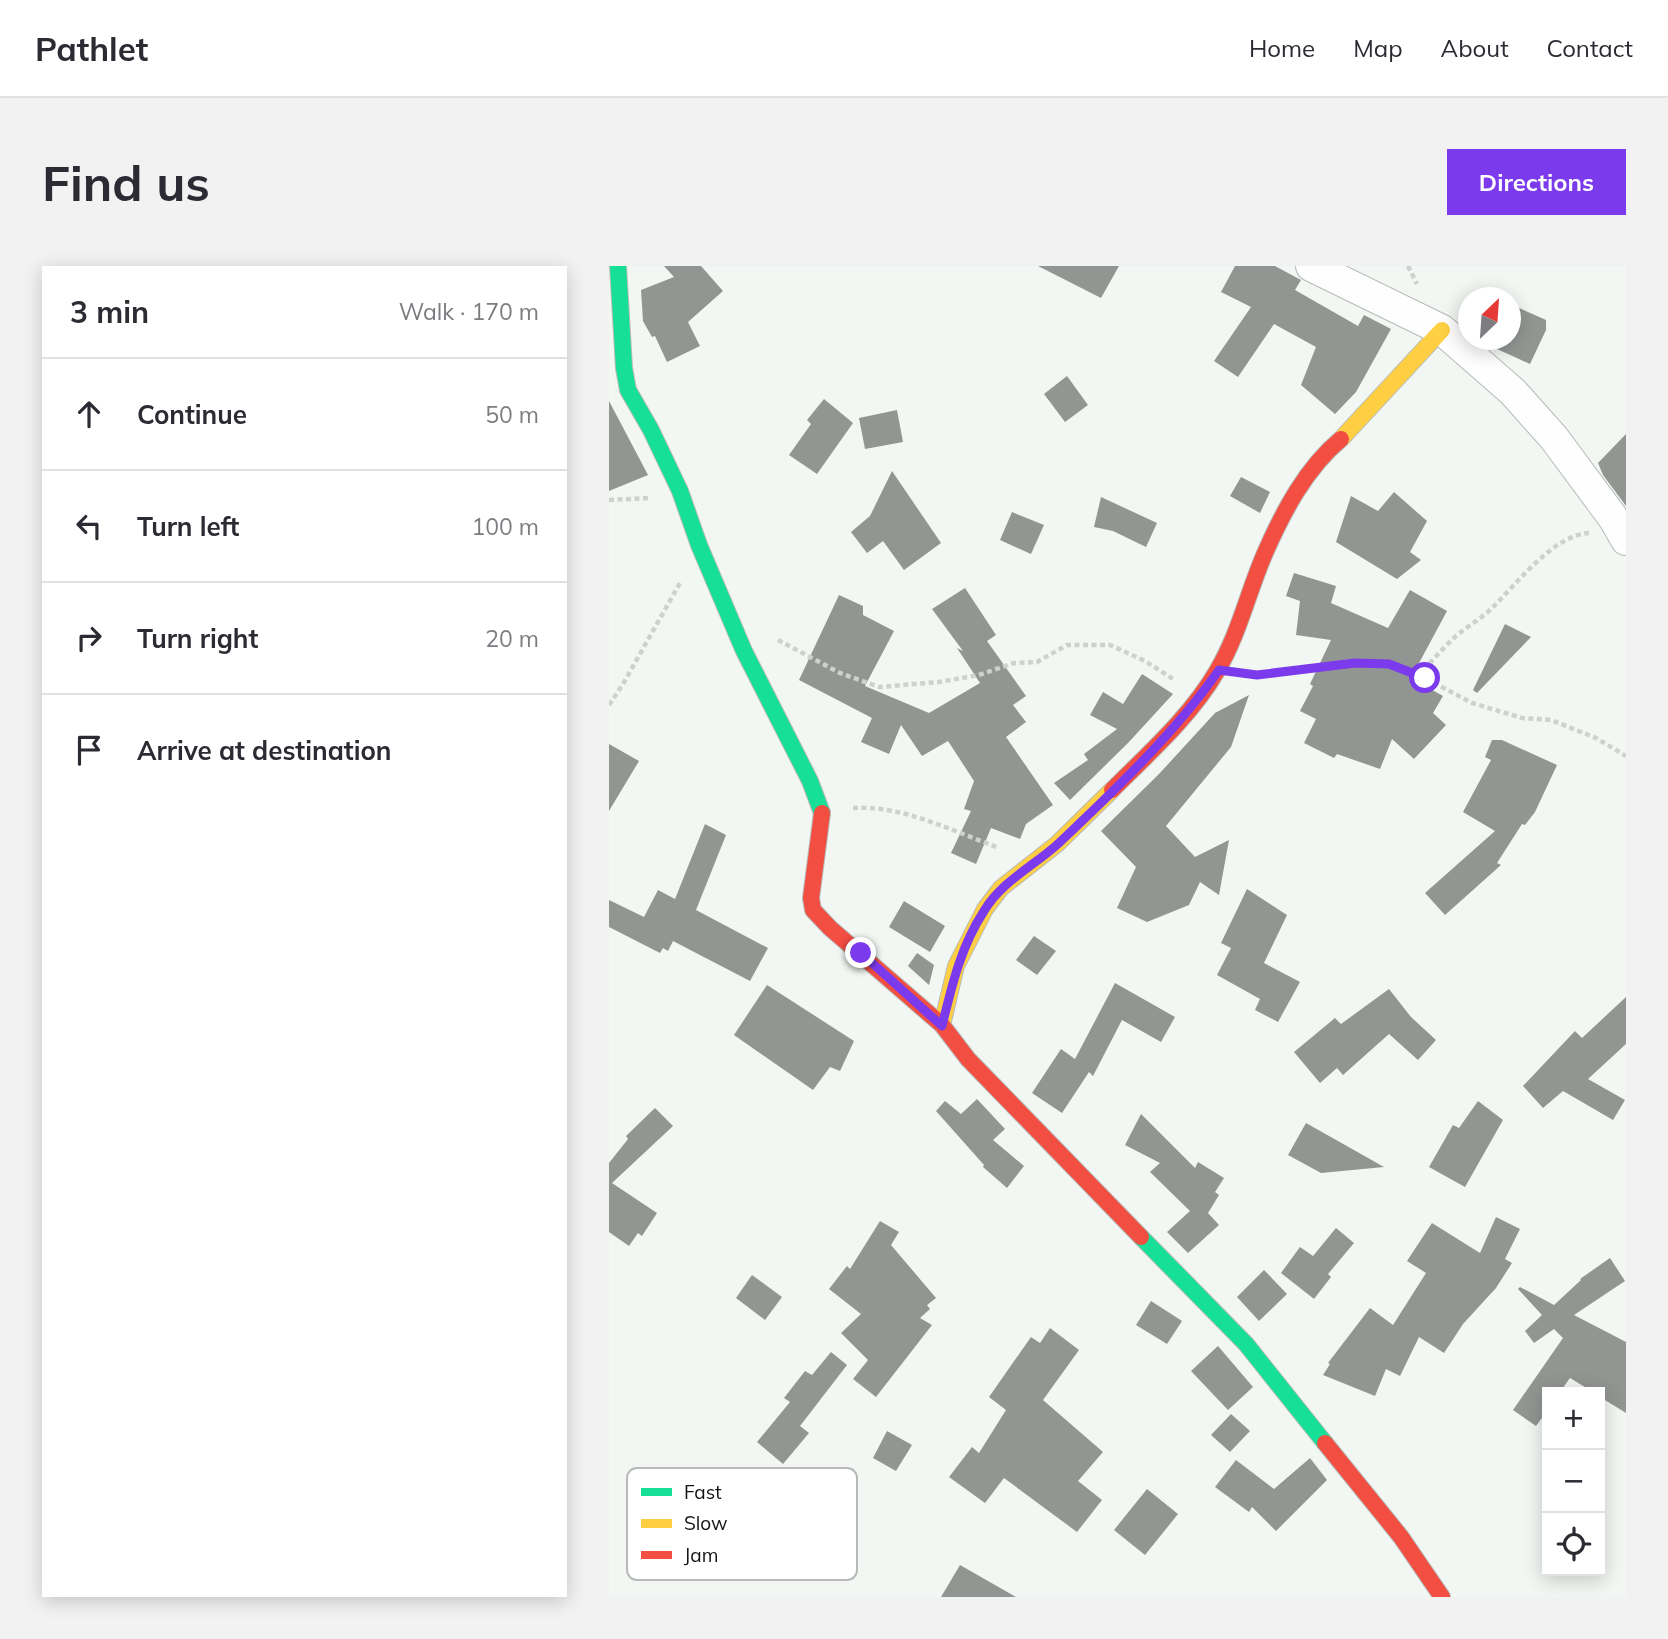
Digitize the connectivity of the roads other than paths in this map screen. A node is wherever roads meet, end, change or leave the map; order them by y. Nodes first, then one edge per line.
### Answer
1 (618, 266) edge
2 (1311, 266) edge
3 (1441, 330) junction
4 (1624, 536) edge
5 (942, 1026) junction
6 (1442, 1597) edge

1 - 5 street
2 - 3 street
3 - 4 street
3 - 5 street
5 - 6 street

